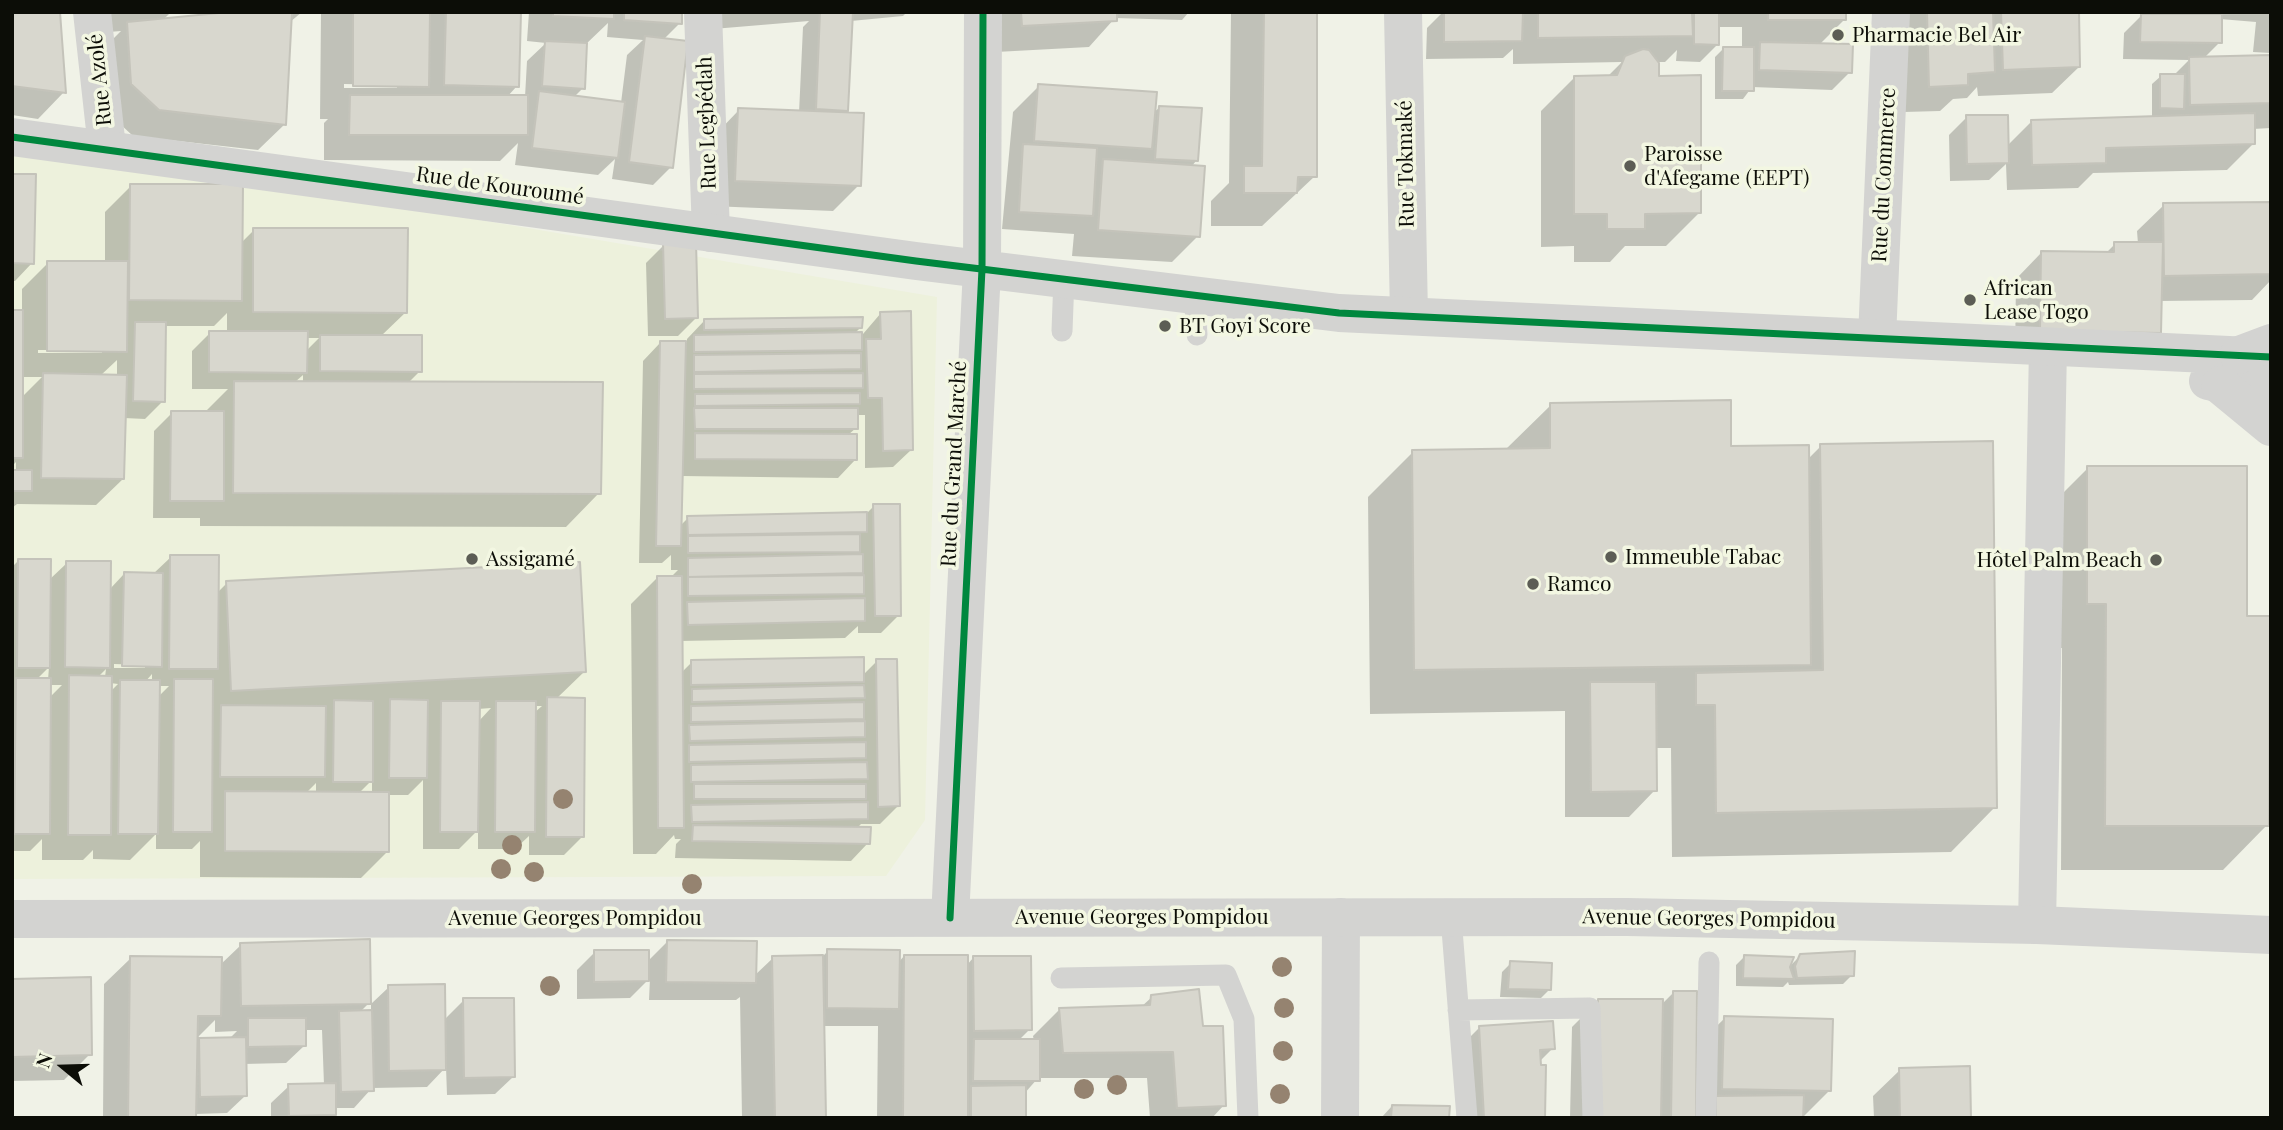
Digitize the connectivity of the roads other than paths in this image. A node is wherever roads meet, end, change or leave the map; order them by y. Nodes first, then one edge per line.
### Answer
1 (92, 12) edge
2 (703, 12) edge
3 (983, 12) edge
4 (1403, 12) edge
5 (1891, 12) edge
6 (12, 137) edge
7 (107, 148) junction
8 (711, 233) junction
9 (982, 269) junction
10 (1064, 278) junction
11 (1194, 295) junction
12 (1409, 317) junction
13 (1062, 331) dead end
14 (1197, 335) dead end
15 (1877, 338) junction
16 (2048, 347) junction
17 (2250, 360) edge
18 (2271, 395) edge
19 (2271, 427) edge
20 (1341, 917) junction
21 (1451, 917) junction
22 (950, 918) junction
23 (12, 919) edge
24 (2037, 925) junction
25 (2271, 935) edge
26 (1709, 962) dead end
27 (1061, 978) dead end
28 (1458, 1010) junction
29 (1248, 1118) edge
30 (1340, 1118) edge
31 (1467, 1118) edge
32 (1593, 1118) edge
33 (1706, 1118) edge

1 - 7 main road, Rue Azolé
2 - 8 main road, Rue Legbédah
3 - 9 main road, Rue du Grand Marché
4 - 12 main road, Rue Tokmaké
5 - 15 main road, Rue du Commerce
6 - 7 main road, Rue de Kouroumé
7 - 8 main road, Rue de Kouroumé
8 - 9 main road, Rue de Kouroumé
9 - 10 main road, Rue de Kouroumé
9 - 22 main road, Rue du Grand Marché
10 - 11 main road, Rue de Kouroumé
10 - 13 lane
11 - 12 main road, Rue de Kouroumé
11 - 14 lane
12 - 15 main road, Rue de Kouroumé
15 - 16 main road, Rue de Kouroumé
16 - 17 main road, Rue de Kouroumé
16 - 24 main road
17 - 18 main road, Rue de Kouroumé
17 - 19 main road
20 - 21 main road, Avenue Georges Pompidou
20 - 22 main road, Avenue Georges Pompidou
20 - 30 main road
21 - 24 main road, Avenue Georges Pompidou
21 - 28 lane
22 - 23 main road, Avenue Georges Pompidou
24 - 25 main road, Avenue Georges Pompidou
26 - 33 lane
27 - 29 lane
28 - 31 lane
28 - 32 lane

